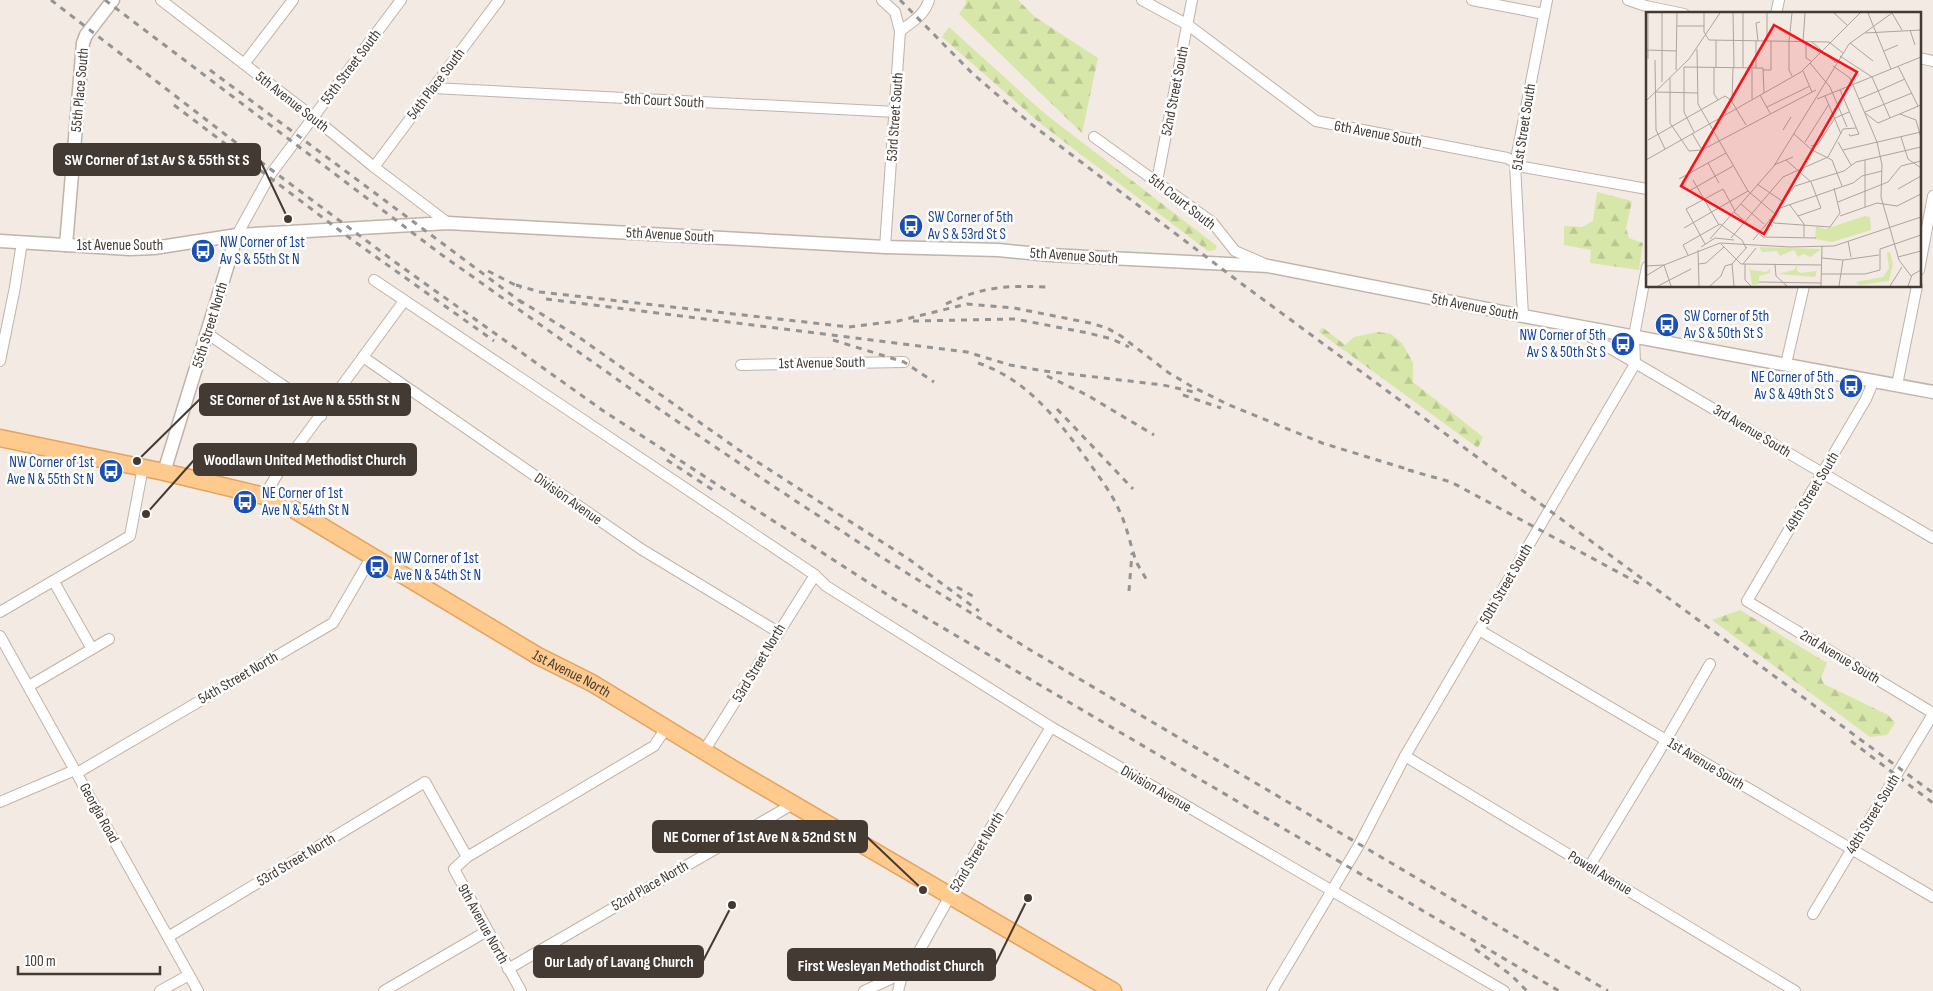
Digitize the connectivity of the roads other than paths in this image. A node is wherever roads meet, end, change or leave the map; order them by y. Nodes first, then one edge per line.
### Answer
1 (160, 0) edge
2 (293, 0) edge
3 (401, 0) edge
4 (499, 0) edge
5 (882, 0) edge
6 (929, 0) edge
7 (1142, 0) edge
8 (1192, 0) edge
9 (1472, 0) edge
10 (1547, 0) edge
11 (1628, 0) edge
12 (112, 2) edge
13 (1674, 12) edge
14 (1544, 14) junction
15 (1188, 25) junction
16 (900, 31) junction
17 (1920, 58) edge
18 (1933, 61) edge
19 (244, 64) junction
20 (433, 88) junction
21 (896, 112) junction
22 (313, 117) junction
23 (1094, 137) dead end
24 (1515, 164) junction
25 (374, 168) junction
26 (1157, 181) junction
27 (1646, 189) edge
28 (1933, 196) edge
29 (448, 223) junction
30 (237, 235) junction
31 (0, 241) edge
32 (22, 242) junction
33 (1925, 243) edge
34 (66, 245) junction
35 (885, 247) junction
36 (1268, 266) junction
37 (1920, 266) edge
38 (1646, 272) edge
39 (374, 280) dead end
40 (1804, 288) edge
41 (1917, 288) edge
42 (404, 301) junction
43 (1523, 316) junction
44 (1570, 324) junction
45 (208, 334) junction
46 (1634, 336) junction
47 (363, 357) junction
48 (0, 361) edge
49 (904, 362) dead end
50 (741, 364) dead end
51 (1634, 364) junction
52 (1786, 364) junction
53 (1874, 380) junction
54 (1897, 385) junction
55 (1933, 392) edge
56 (321, 416) junction
57 (0, 438) edge
58 (143, 467) junction
59 (164, 472) junction
60 (1823, 474) junction
61 (264, 496) junction
62 (1933, 538) edge
63 (372, 556) junction
64 (815, 575) junction
65 (54, 582) junction
66 (1747, 601) joint
67 (0, 612) edge
68 (1479, 630) junction
69 (778, 632) junction
70 (109, 640) dead end
71 (2, 642) edge
72 (92, 649) junction
73 (1710, 664) dead end
74 (29, 686) junction
75 (1933, 714) edge
76 (666, 728) junction
77 (1051, 728) junction
78 (1666, 740) junction
79 (704, 752) junction
80 (1405, 756) junction
81 (76, 771) junction
82 (0, 802) edge
83 (792, 804) junction
84 (1852, 850) junction
85 (468, 857) junction
86 (1589, 866) junction
87 (1332, 892) junction
88 (950, 896) junction
89 (1933, 897) edge
90 (1813, 914) dead end
91 (487, 931) junction
92 (168, 937) junction
93 (508, 969) junction
94 (189, 975) junction
95 (902, 975) junction
96 (160, 991) edge
97 (198, 991) edge
98 (384, 991) edge
99 (520, 991) edge
100 (864, 991) edge
101 (898, 991) edge
102 (1113, 991) edge
103 (1272, 991) edge
104 (1504, 991) edge
105 (1796, 991) edge

1 - 19 street, 5th Avenue South
2 - 19 street
3 - 22 street, 55th Street South
4 - 20 street, 54th Place South
5 - 16 street
6 - 16 street
7 - 15 street, 6th Avenue South
8 - 15 street, 52nd Street South
9 - 14 street
10 - 14 street, 51st Street South
11 - 13 street
12 - 34 street, 55th Place South
14 - 24 street, 51st Street South
15 - 24 street, 6th Avenue South
15 - 26 street, 52nd Street South
16 - 21 street, 53rd Street South
17 - 18 street
19 - 22 street, 5th Avenue South
20 - 21 street, 5th Court South
20 - 25 street, 54th Place South
21 - 35 street, 53rd Street South
22 - 25 street, 5th Avenue South
22 - 30 street, 55th Street South
23 - 26 street, 5th Court South
24 - 27 street, 6th Avenue South
24 - 43 street, 51st Street South
25 - 29 street, 5th Avenue South
26 - 36 street, 5th Court South
28 - 33 street
29 - 30 street, 1st Avenue South
29 - 35 street, 5th Avenue South
30 - 34 street, 1st Avenue South
30 - 45 street, 55th Street North
31 - 32 street, 1st Avenue South
32 - 34 street, 1st Avenue South
32 - 48 street
33 - 37 street
35 - 36 street, 5th Avenue South
36 - 43 street, 5th Avenue South
38 - 46 street
39 - 42 street, Division Avenue
40 - 52 street
41 - 54 street
42 - 47 street
42 - 64 street, Division Avenue
43 - 44 street, 5th Avenue South
44 - 46 street, 5th Avenue South
44 - 51 street, 3rd Avenue South
45 - 56 street
45 - 59 street, 55th Street North
46 - 51 street
46 - 52 street, 5th Avenue South
47 - 56 street
47 - 69 street, Division Avenue
49 - 50 street, 1st Avenue South
51 - 60 street, 3rd Avenue South
51 - 68 street, 50th Street South
52 - 53 street, 5th Avenue South
53 - 54 street, 5th Avenue South
53 - 60 street, 49th Street South
54 - 55 street, 5th Avenue South
56 - 61 street
57 - 58 main road, 1st Avenue North
58 - 59 main road, 1st Avenue North
58 - 65 street
59 - 61 main road, 1st Avenue North
60 - 62 street, 3rd Avenue South
60 - 66 street, 49th Street South
61 - 63 main road, 1st Avenue North
63 - 76 main road, 1st Avenue North
63 - 81 street, 54th Street North
64 - 69 street, 53rd Street North
64 - 77 street, Division Avenue
65 - 67 street
65 - 72 street
66 - 75 street, 2nd Avenue South
68 - 78 street, 1st Avenue South
68 - 80 street, 50th Street South
69 - 79 street, 53rd Street North
70 - 72 street
71 - 74 street, Georgia Road
72 - 74 street
73 - 78 street
74 - 81 street, Georgia Road
75 - 84 street, 48th Street South
76 - 79 main road, 1st Avenue North
76 - 85 street
77 - 87 street, Division Avenue
77 - 88 street, 52nd Street North
78 - 84 street, 1st Avenue South
78 - 86 street
79 - 83 main road, 1st Avenue North
80 - 86 street, Powell Avenue
80 - 87 street, 50th Street South
81 - 82 street, 54th Street North
81 - 92 street, Georgia Road
83 - 88 main road, 1st Avenue North
83 - 93 street, 52nd Place North
84 - 89 street, 1st Avenue South
84 - 90 street, 48th Street South
85 - 91 street, 9th Avenue North
85 - 92 street, 53rd Street North
86 - 105 street, Powell Avenue
87 - 103 street, 50th Street South
87 - 104 street, Division Avenue
88 - 95 street, 52nd Street North
88 - 102 main road, 1st Avenue North
91 - 93 street, 9th Avenue North
91 - 98 street
92 - 94 street, Georgia Road
93 - 99 street, 9th Avenue North
94 - 96 street
94 - 97 street, Georgia Road
95 - 100 street
95 - 101 street, 52nd Street North

